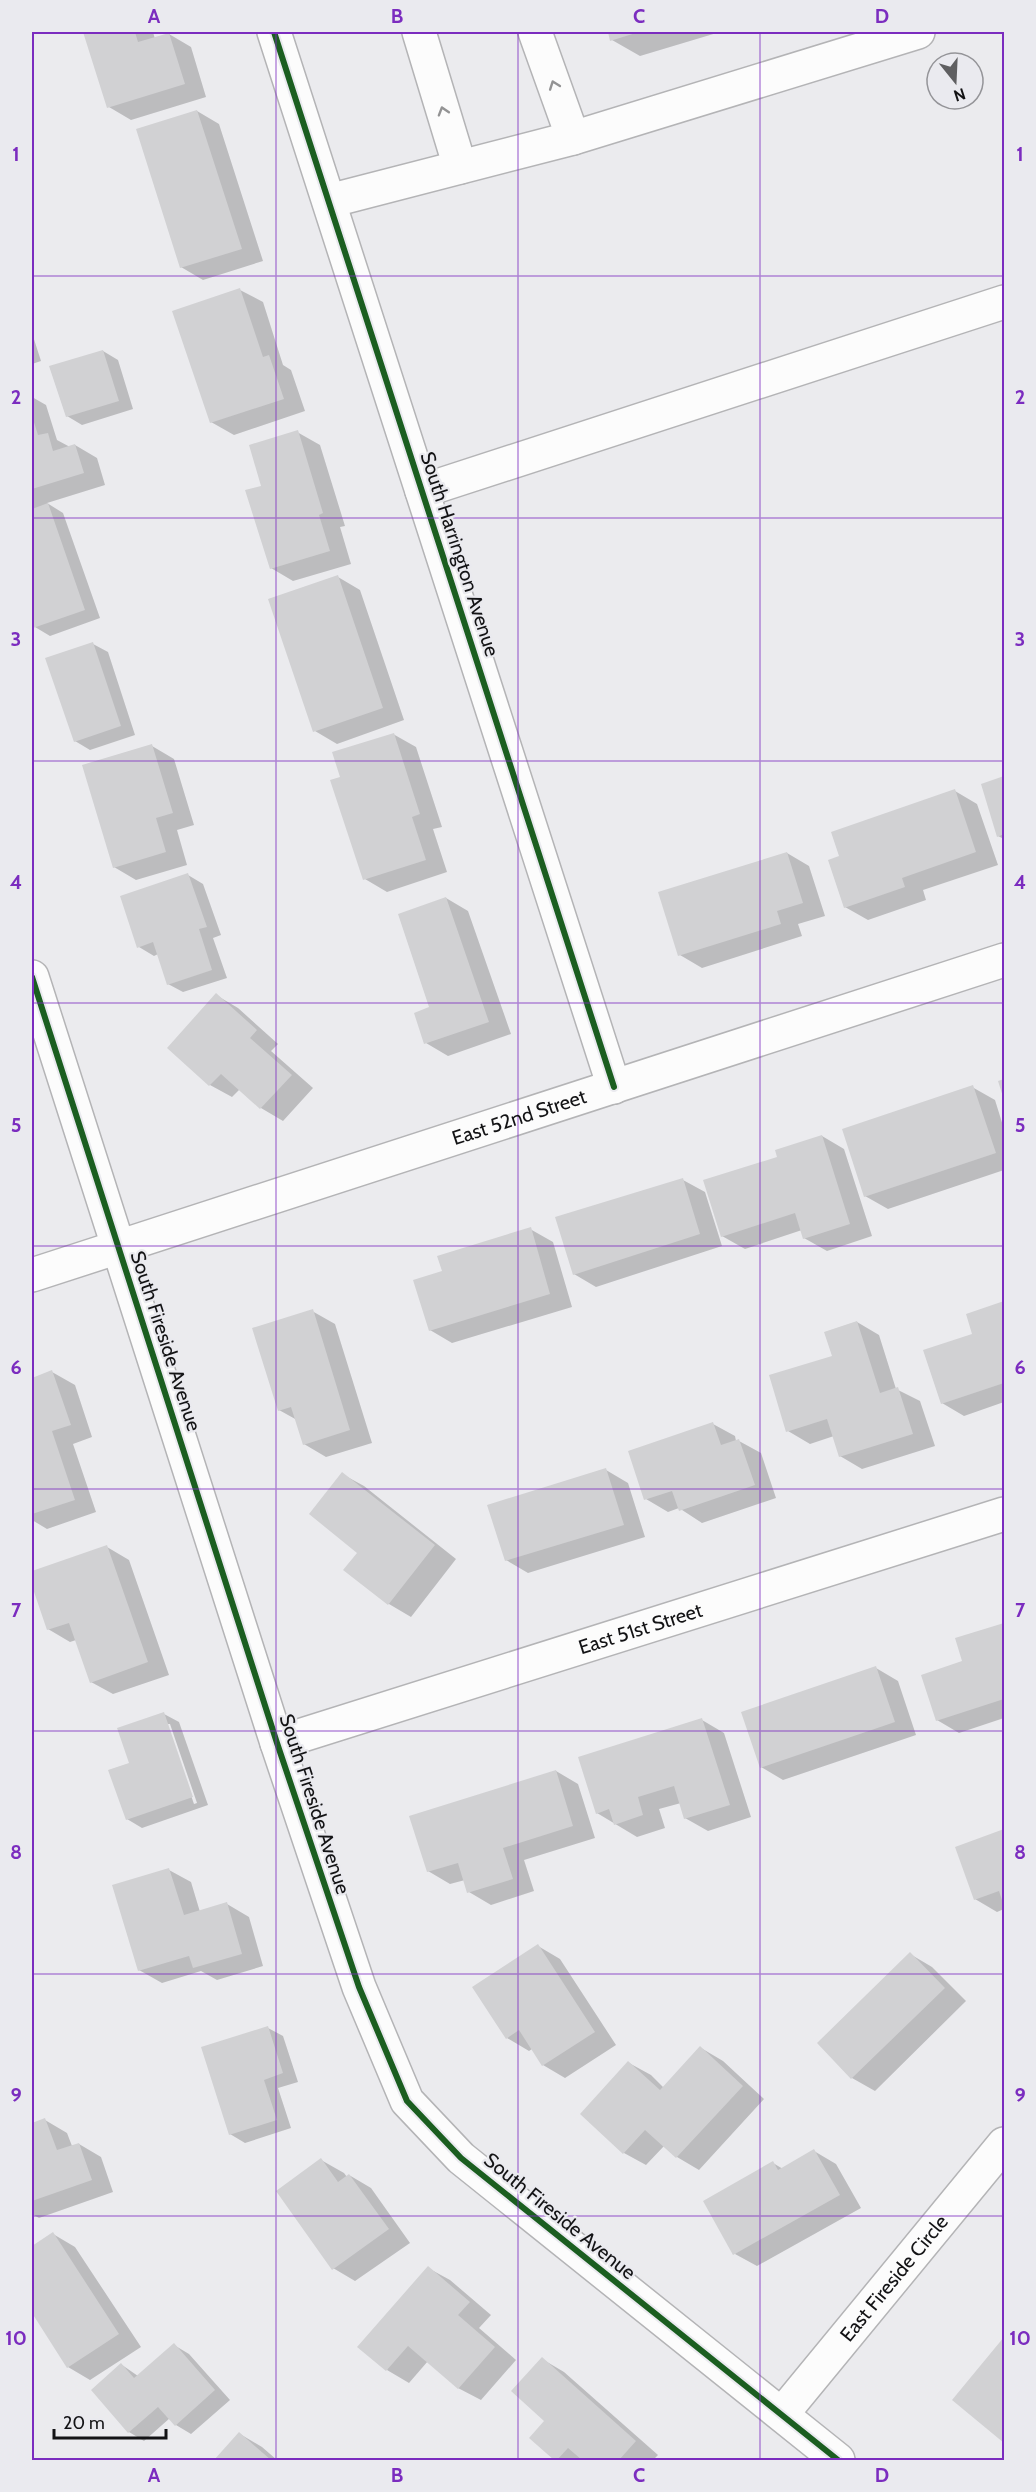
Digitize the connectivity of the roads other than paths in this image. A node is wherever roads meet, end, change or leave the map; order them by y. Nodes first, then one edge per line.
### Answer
1 (274, 32) edge
2 (419, 32) edge
3 (535, 32) edge
4 (918, 32) edge
5 (573, 138) junction
6 (460, 167) junction
7 (329, 201) junction
8 (1005, 302) edge
9 (422, 490) junction
10 (1005, 960) edge
11 (32, 977) edge
12 (614, 1087) junction
13 (119, 1247) junction
14 (32, 1275) edge
15 (1005, 1514) edge
16 (277, 1743) junction
17 (1005, 2144) edge
18 (782, 2414) junction
19 (838, 2460) edge

1 - 7 street, South Harrington Avenue
6 -> 2 street
5 -> 3 street
4 - 5 street
5 - 6 street
6 - 7 street
7 - 9 street, South Harrington Avenue
8 - 9 street
9 - 12 street, South Harrington Avenue
10 - 12 street, East 52nd Street
11 - 13 street, South Fireside Avenue
12 - 13 street, East 52nd Street
13 - 14 street, East 52nd Street
13 - 16 street, South Fireside Avenue
15 - 16 street, East 51st Street
16 - 18 street, South Fireside Avenue
17 - 18 street, East Fireside Circle
18 - 19 street, South Fireside Avenue

